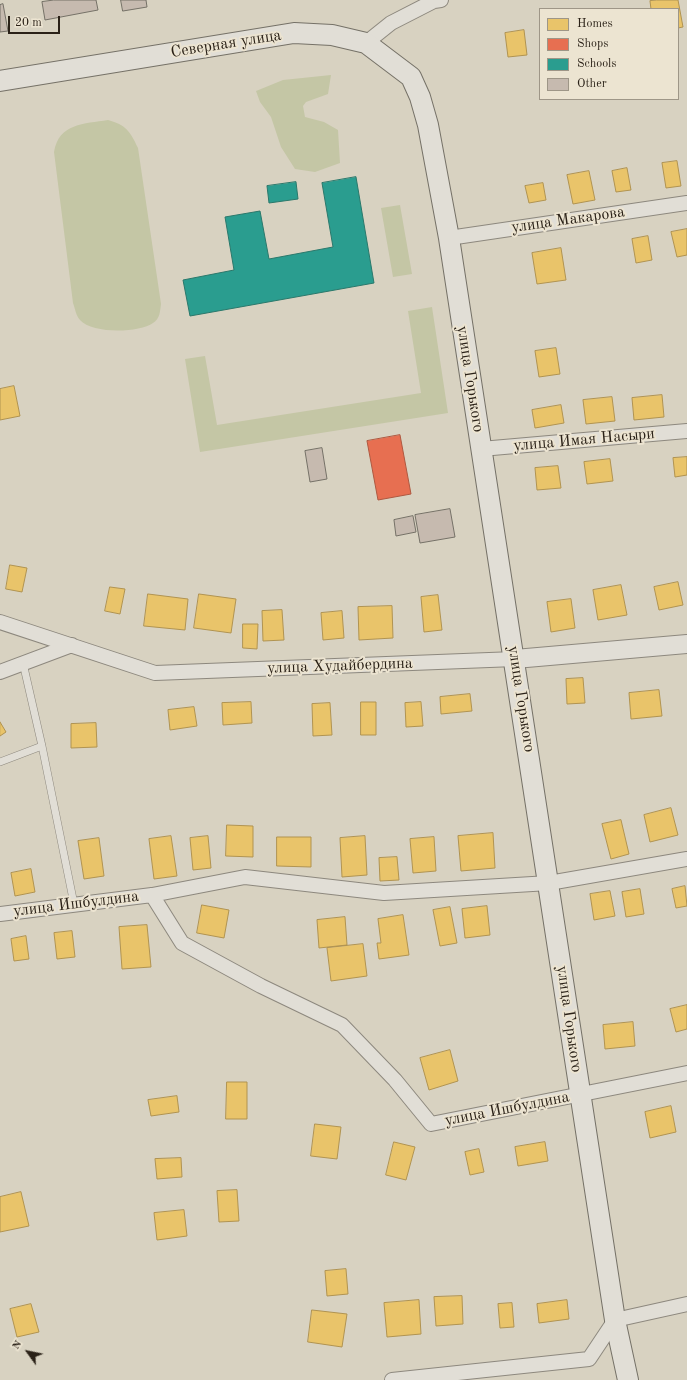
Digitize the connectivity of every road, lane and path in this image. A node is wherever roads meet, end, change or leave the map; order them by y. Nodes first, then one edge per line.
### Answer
1 (441, 0) edge
2 (366, 43) junction
3 (0, 81) edge
4 (687, 203) edge
5 (449, 238) junction
6 (687, 432) edge
7 (481, 449) junction
8 (0, 622) edge
9 (687, 644) edge
10 (72, 646) junction
11 (515, 660) junction
12 (23, 663) junction
13 (0, 672) edge
14 (42, 746) junction
15 (0, 762) edge
16 (687, 858) edge
17 (549, 883) junction
18 (152, 895) junction
19 (74, 904) junction
20 (0, 914) edge
21 (687, 1073) edge
22 (580, 1095) junction
23 (687, 1304) edge
24 (615, 1320) junction
25 (392, 1380) edge
26 (628, 1380) edge

1 - 2 street
2 - 3 main road, Северная улица
2 - 5 main road, улица Горького
4 - 5 street, улица Макарова
5 - 7 main road, улица Горького
6 - 7 street, улица Имая Насыри
7 - 11 main road, улица Горького
8 - 10 street, улица Худайбердина
9 - 11 street, улица Худайбердина
10 - 11 street, улица Худайбердина
10 - 12 street
11 - 17 main road, улица Горького
12 - 13 street
12 - 14 lane
14 - 15 lane
14 - 19 lane
16 - 17 street, улица Ишбулдина
17 - 18 street, улица Ишбулдина
17 - 22 main road, улица Горького
18 - 19 street, улица Ишбулдина
18 - 22 street, улица Ишбулдина
19 - 20 street, улица Ишбулдина
21 - 22 street, улица Ишбулдина
22 - 24 main road, улица Горького
23 - 24 street
24 - 25 street
24 - 26 main road, улица Горького

